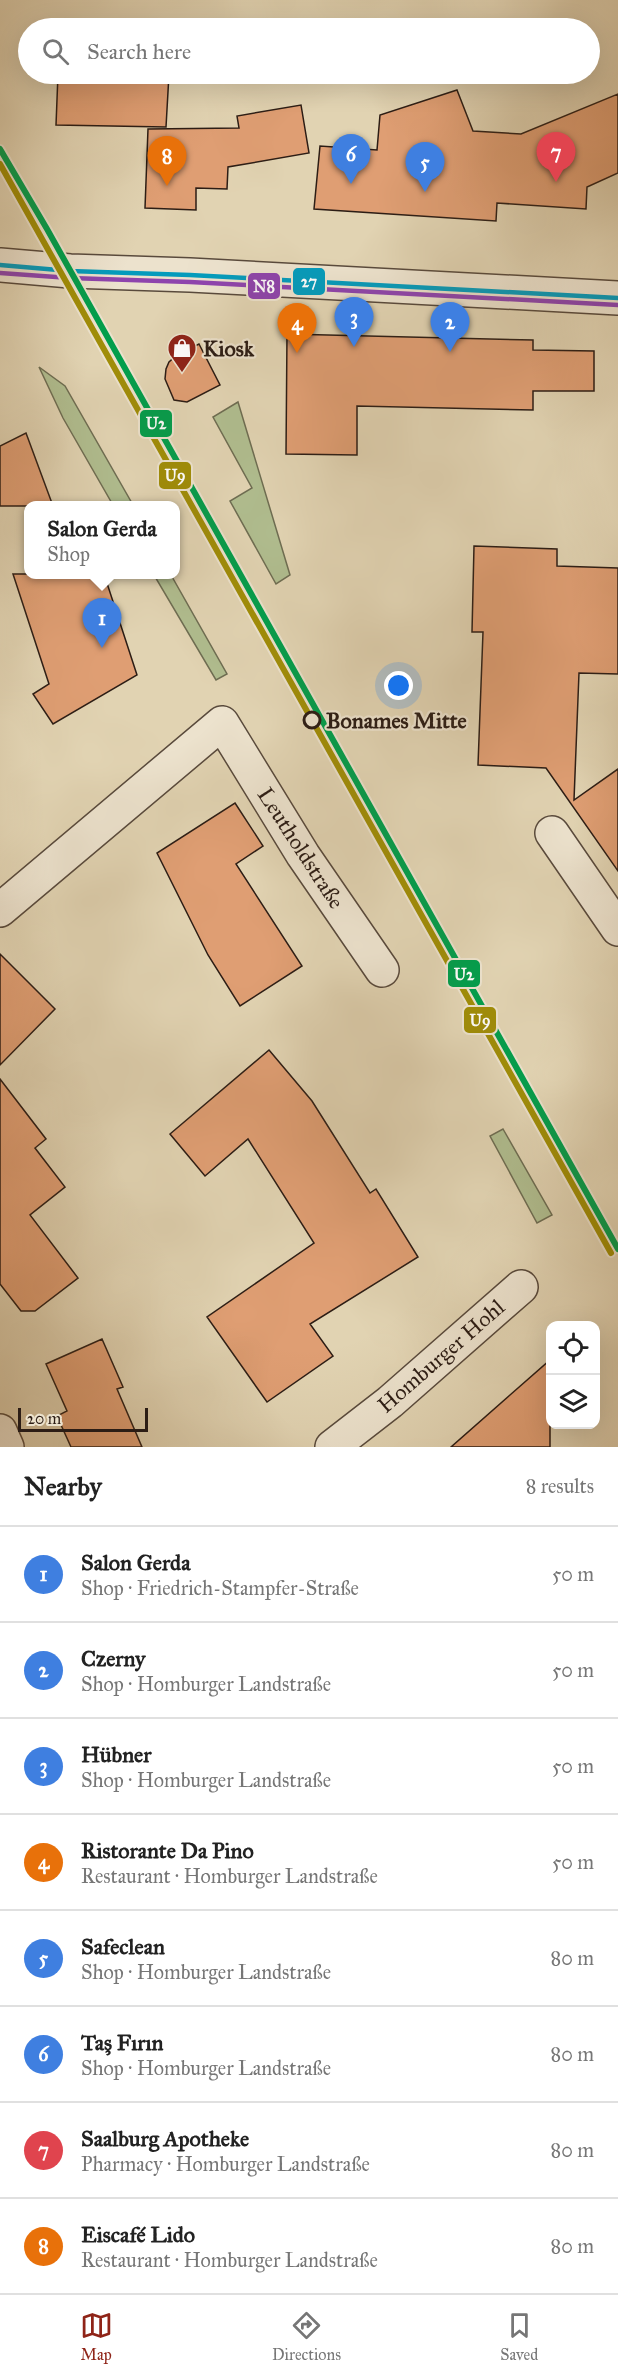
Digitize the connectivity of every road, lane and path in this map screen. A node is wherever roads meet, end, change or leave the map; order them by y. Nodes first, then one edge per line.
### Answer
1 (0, 265) edge
2 (618, 298) edge
3 (552, 833) dead end
4 (0, 910) edge
5 (618, 929) edge
6 (382, 970) dead end
7 (520, 1287) dead end
8 (0, 1431) edge
9 (8, 1447) edge
10 (332, 1447) edge

1 - 2 street
3 - 5 street
4 - 6 street, Leutholdstraße
7 - 10 street, Homburger Hohl
8 - 9 street

